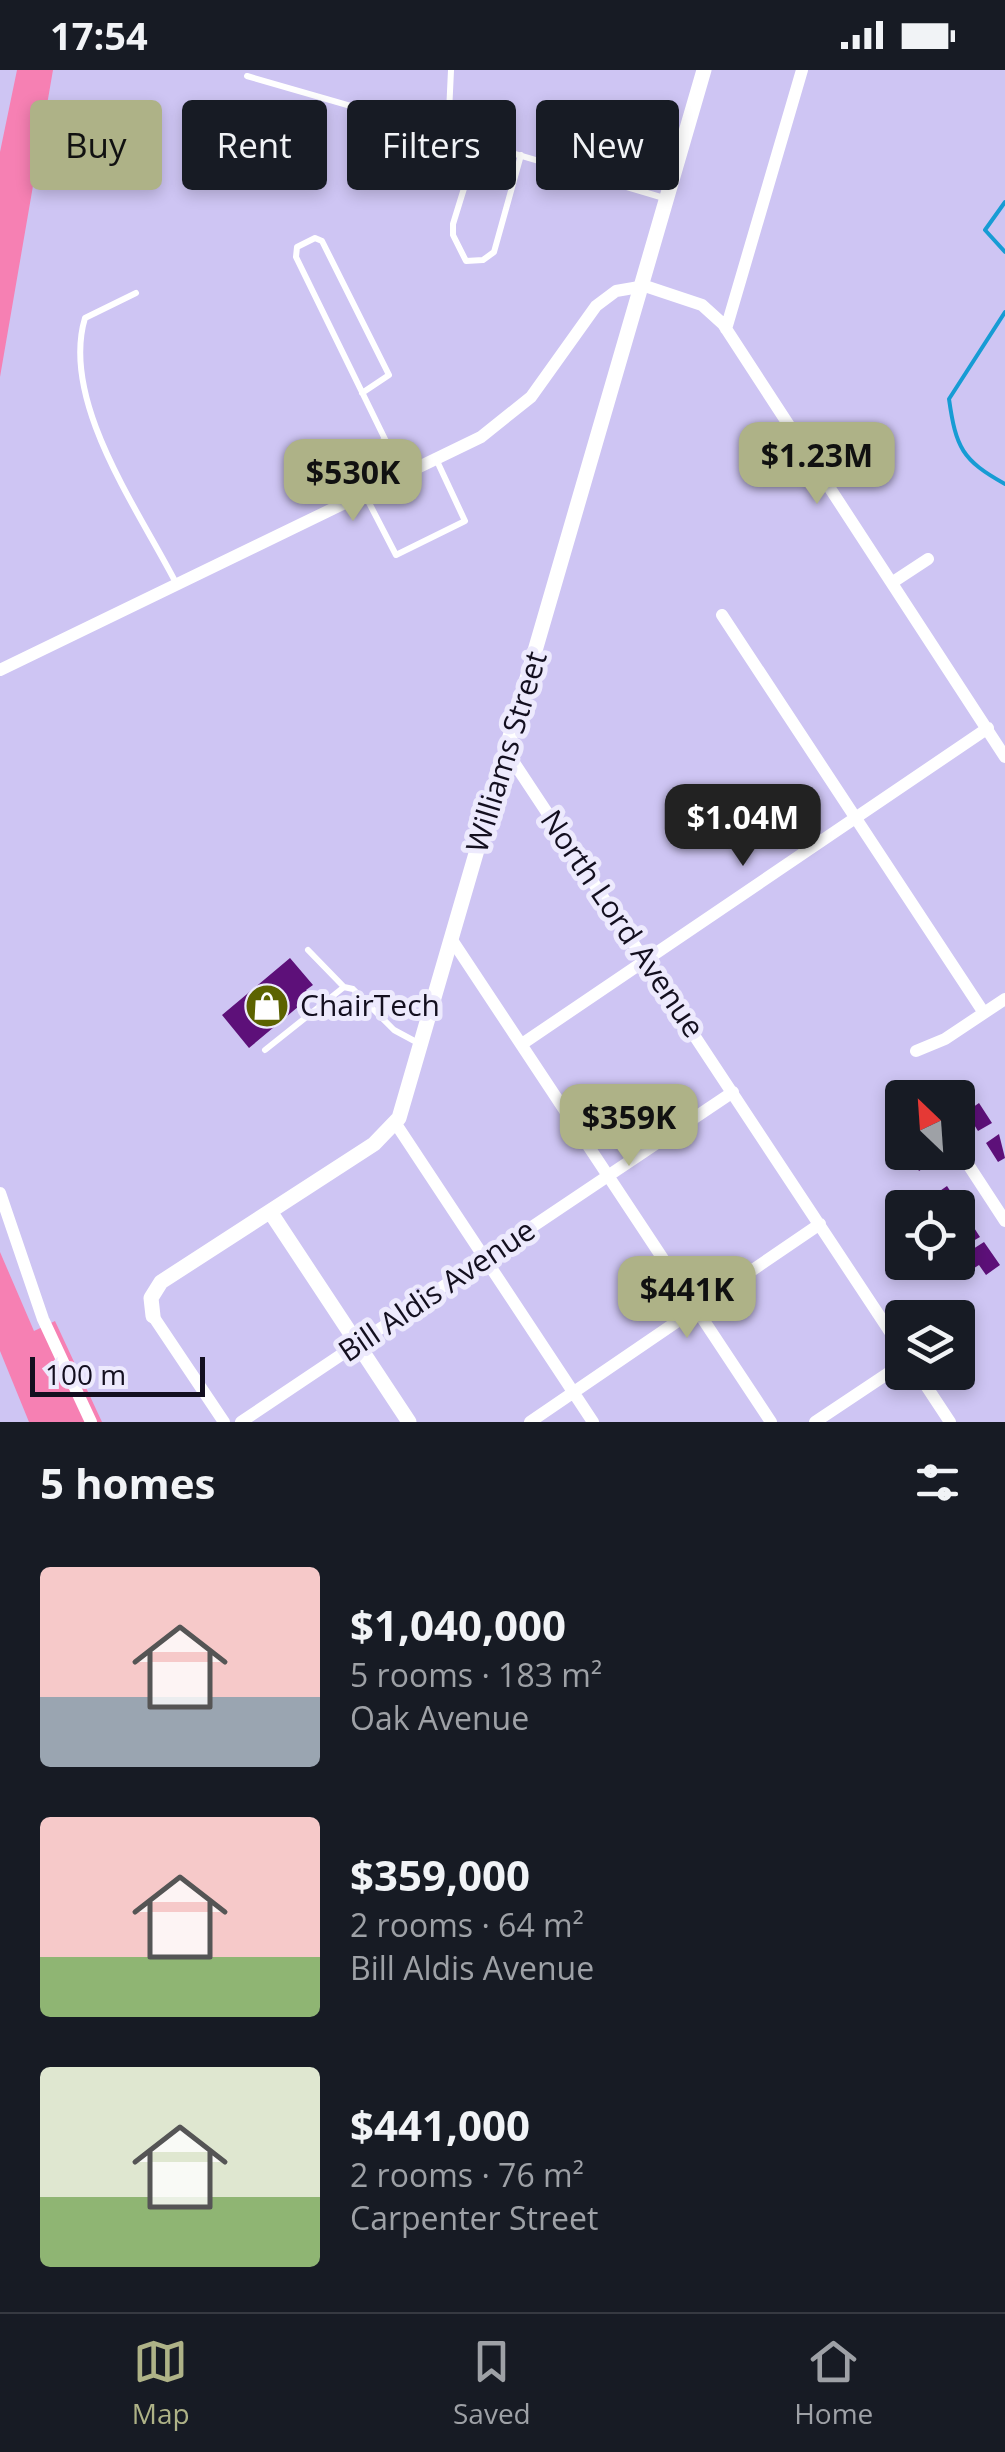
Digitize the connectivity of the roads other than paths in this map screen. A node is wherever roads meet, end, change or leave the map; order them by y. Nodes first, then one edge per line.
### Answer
1 (451, 70) edge
2 (704, 70) edge
3 (802, 70) edge
4 (247, 76) dead end
5 (450, 100) edge
6 (347, 105) edge
7 (516, 154) edge
8 (521, 156) junction
9 (516, 174) edge
10 (463, 190) edge
11 (511, 190) edge
12 (670, 200) junction
13 (645, 286) junction
14 (136, 293) dead end
15 (726, 329) junction
16 (362, 393) junction
17 (386, 440) junction
18 (437, 460) junction
19 (404, 477) junction
20 (365, 495) junction
21 (301, 496) dead end
22 (928, 559) dead end
23 (893, 582) junction
24 (176, 584) junction
25 (722, 616) dead end
26 (0, 670) edge
27 (988, 728) junction
28 (505, 750) junction
29 (1005, 756) edge
30 (857, 818) junction
31 (452, 940) junction
32 (308, 950) dead end
33 (646, 960) junction
34 (344, 987) junction
35 (1005, 999) edge
36 (984, 1013) junction
37 (421, 1044) junction
38 (522, 1044) junction
39 (264, 1050) dead end
40 (916, 1051) dead end
41 (733, 1092) junction
42 (396, 1124) junction
43 (972, 1170) edge
44 (608, 1176) junction
45 (0, 1194) edge
46 (271, 1213) junction
47 (1005, 1222) edge
48 (820, 1224) junction
49 (485, 1259) junction
50 (696, 1310) junction
51 (154, 1316) joint
52 (885, 1324) edge
53 (358, 1344) junction
54 (885, 1375) edge
55 (929, 1390) edge
56 (574, 1393) junction
57 (91, 1422) edge
58 (224, 1422) edge
59 (241, 1422) edge
60 (408, 1422) edge
61 (530, 1422) edge
62 (593, 1422) edge
63 (771, 1422) edge
64 (815, 1422) edge
65 (950, 1422) edge

1 - 5 lane
2 - 12 street, Williams Street
3 - 15 street
4 - 6 lane
7 - 8 lane
8 - 9 lane
8 - 12 lane
10 - 11 lane
12 - 13 street, Williams Street
13 - 15 street
13 - 18 street
13 - 28 street, Williams Street
14 - 24 lane
15 - 23 street
16 - 16 lane
16 - 17 lane
17 - 19 lane
17 - 21 lane
18 - 19 street
18 - 20 lane
19 - 20 street
20 - 24 street
22 - 23 street
23 - 27 street
24 - 26 street
25 - 30 street
27 - 29 street
27 - 30 street
28 - 31 street, Williams Street
28 - 33 street, North Lord Avenue
30 - 33 street
30 - 36 street
31 - 37 street, Williams Street
31 - 38 street
32 - 34 lane
33 - 38 street
33 - 41 street, North Lord Avenue
34 - 37 lane
34 - 39 lane
35 - 36 street
36 - 40 street
37 - 42 street, Williams Street
38 - 44 street
41 - 44 street, Bill Aldis Avenue
41 - 48 street, North Lord Avenue
42 - 46 street
42 - 49 street
43 - 47 street
44 - 49 street, Bill Aldis Avenue
44 - 50 street
45 - 57 street
46 - 51 street
46 - 53 street
48 - 50 street
48 - 52 street, North Lord Avenue
49 - 53 street, Bill Aldis Avenue
49 - 56 street
50 - 56 street
50 - 63 street
51 - 58 street
53 - 59 street, Bill Aldis Avenue
53 - 60 street
54 - 64 street
55 - 65 street
56 - 61 street
56 - 62 street

